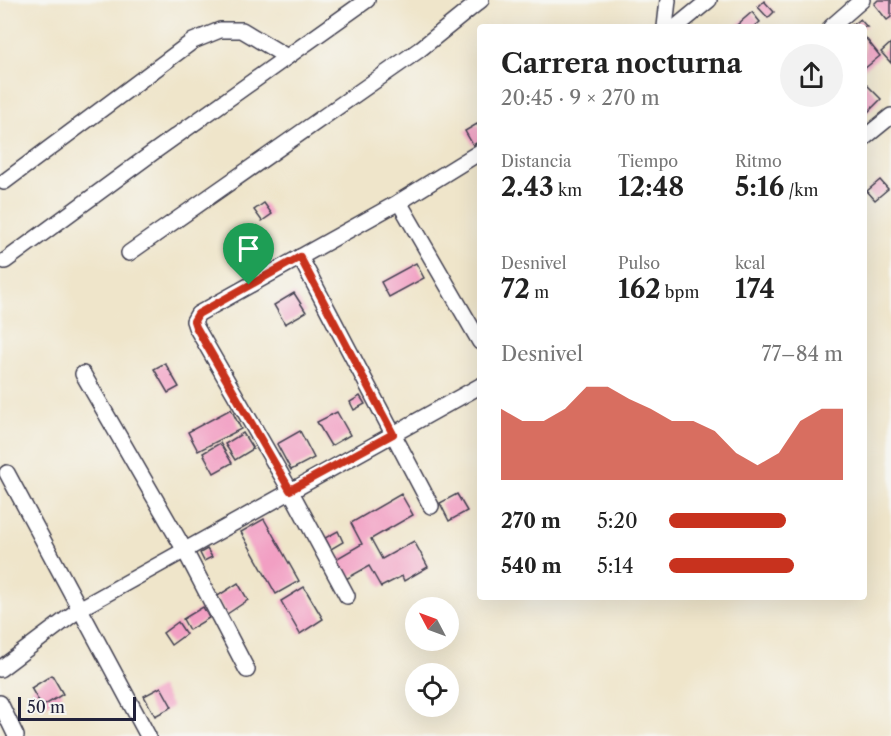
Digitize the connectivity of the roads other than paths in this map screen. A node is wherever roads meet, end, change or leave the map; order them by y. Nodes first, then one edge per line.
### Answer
1 (367, 0) edge
2 (481, 0) edge
3 (668, 0) edge
4 (709, 0) edge
5 (862, 0) edge
6 (665, 24) edge
7 (680, 24) edge
8 (834, 24) edge
9 (287, 57) junction
10 (891, 116) edge
11 (867, 136) edge
12 (477, 154) edge
13 (4, 182) dead end
14 (399, 202) junction
15 (129, 253) dead end
16 (300, 257) junction
17 (5, 261) dead end
18 (477, 337) edge
19 (83, 374) dead end
20 (477, 388) edge
21 (393, 434) junction
22 (7, 473) dead end
23 (290, 490) junction
24 (430, 506) dead end
25 (184, 549) junction
26 (347, 596) dead end
27 (81, 608) junction
28 (0, 669) edge
29 (247, 670) dead end
30 (0, 703) edge
31 (16, 736) edge
32 (148, 736) edge

1 - 9 street
2 - 15 street
3 - 6 street
4 - 7 street
5 - 8 street
9 - 13 street
9 - 17 street
10 - 11 street
12 - 14 street
14 - 16 street
14 - 18 street
16 - 21 street
16 - 23 street
19 - 25 street
20 - 21 street
21 - 23 street
21 - 24 street
22 - 27 street
23 - 25 street
23 - 26 street
25 - 27 street
25 - 29 street
27 - 28 street
27 - 32 street
30 - 31 street

